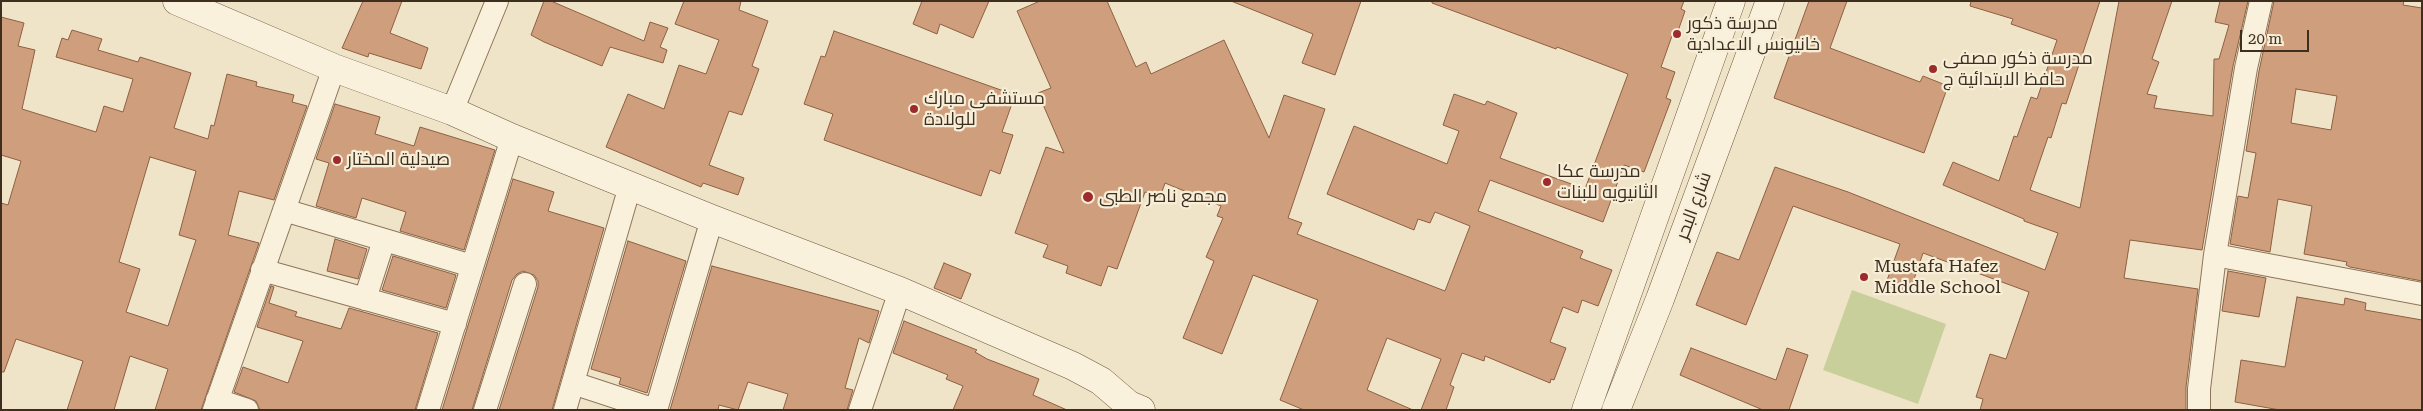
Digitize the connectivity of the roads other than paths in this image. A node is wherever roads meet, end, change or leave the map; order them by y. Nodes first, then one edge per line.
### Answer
1 (177, 1) edge
2 (497, 1) edge
3 (1731, 1) edge
4 (1770, 1) edge
5 (2261, 1) edge
6 (334, 68) junction
7 (452, 111) junction
8 (512, 138) junction
9 (630, 186) junction
10 (284, 210) junction
11 (712, 219) junction
12 (384, 240) junction
13 (2215, 255) junction
14 (472, 266) junction
15 (262, 270) junction
16 (525, 284) dead end
17 (900, 291) junction
18 (2422, 294) edge
19 (365, 299) junction
20 (455, 324) junction
21 (573, 383) junction
22 (216, 405) edge
23 (1132, 408) edge
24 (247, 410) edge
25 (428, 410) edge
26 (484, 410) edge
27 (565, 410) edge
28 (655, 410) edge
29 (860, 410) edge
30 (1586, 410) edge
31 (1616, 410) edge
32 (2199, 410) edge

1 - 6 street
2 - 7 street
3 - 30 street, شارع البحر
4 - 31 street, شارع البحر
5 - 13 street
6 - 7 street
6 - 10 street
7 - 8 street
8 - 9 street
8 - 14 street
9 - 11 street
9 - 21 street
10 - 12 street
10 - 15 street
11 - 17 street
11 - 28 street
12 - 14 street
12 - 19 street
13 - 18 street
13 - 32 street
14 - 20 street
15 - 19 street
15 - 22 street
16 - 26 street
17 - 23 street
17 - 29 street
19 - 20 street
20 - 25 street
21 - 27 street
21 - 28 street
22 - 24 street

